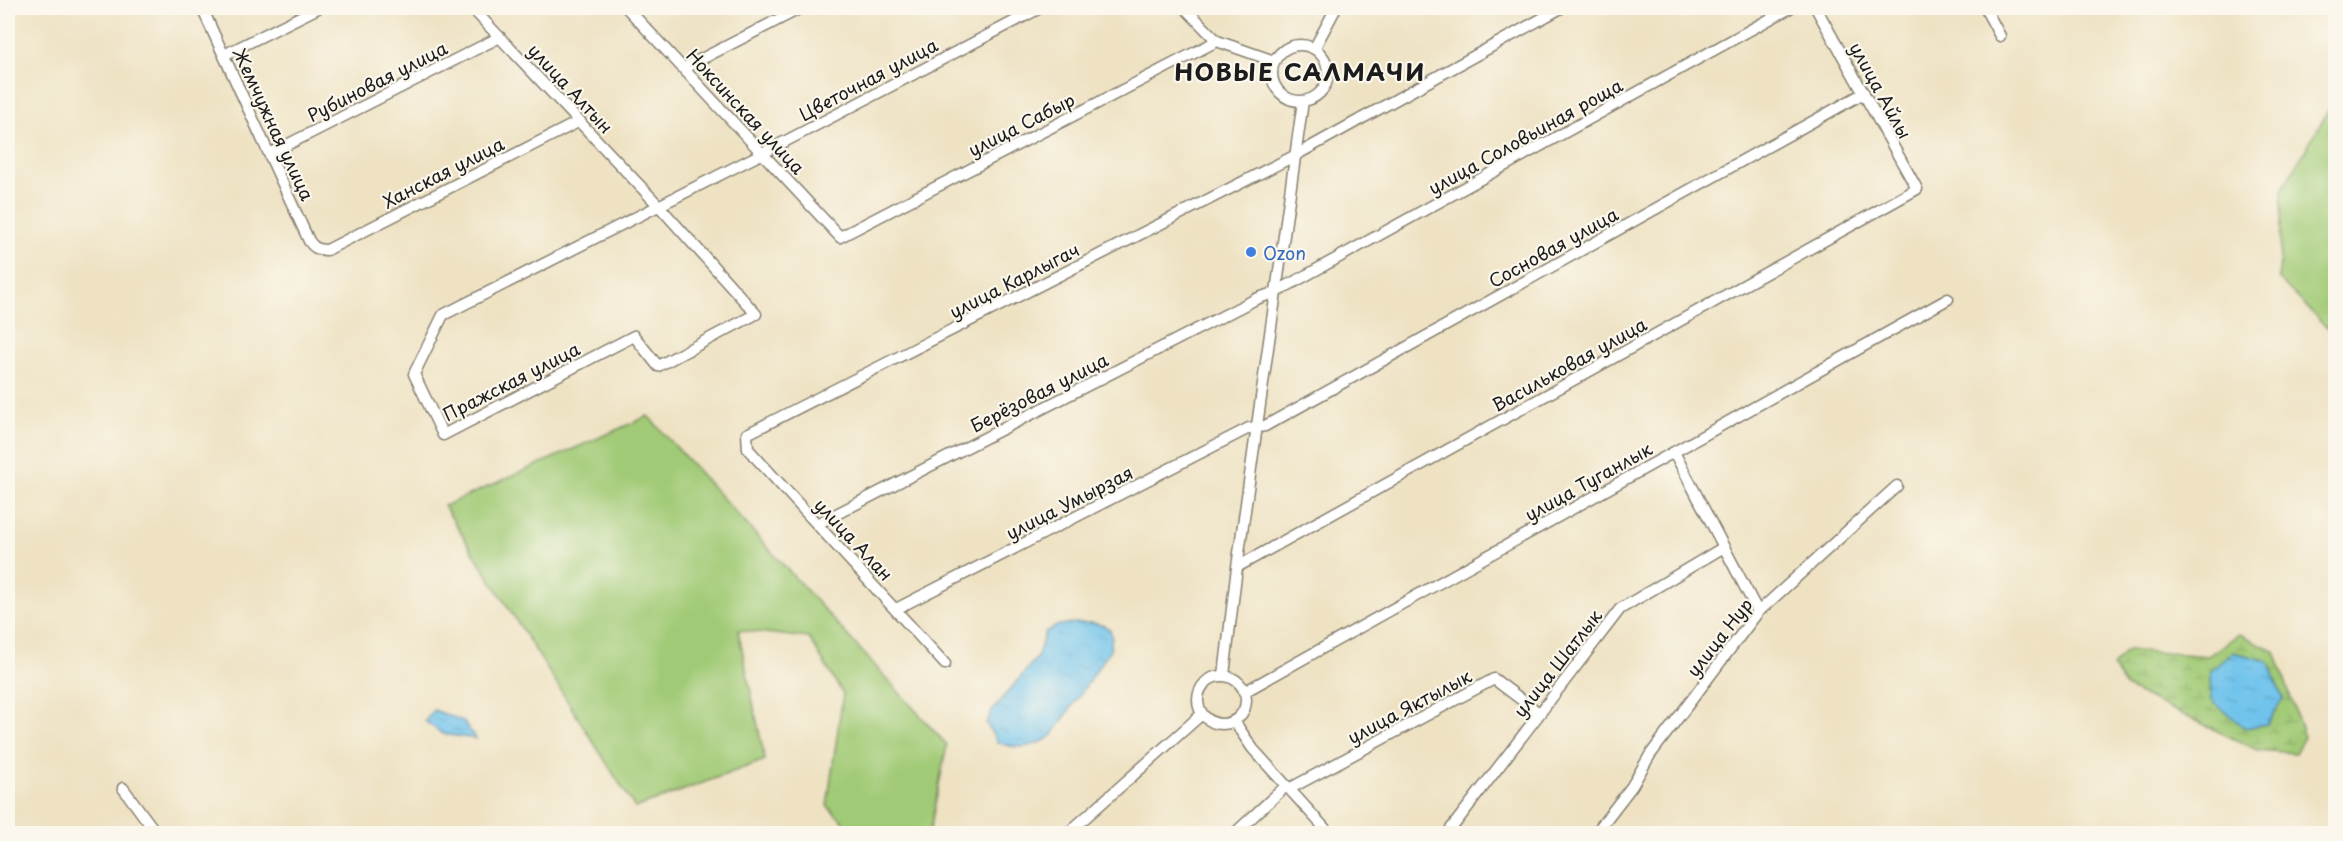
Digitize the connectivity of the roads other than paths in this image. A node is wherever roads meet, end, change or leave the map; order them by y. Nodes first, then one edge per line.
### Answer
1 (202, 8) edge
2 (318, 8) edge
3 (472, 8) edge
4 (627, 8) edge
5 (801, 8) edge
6 (1040, 8) edge
7 (1185, 8) edge
8 (1336, 8) edge
9 (1561, 8) edge
10 (1791, 8) edge
11 (1816, 8) edge
12 (1984, 8) edge
13 (2000, 36) dead end
14 (500, 37) junction
15 (1217, 41) junction
16 (1315, 48) junction
17 (224, 55) junction
18 (1274, 61) junction
19 (684, 69) junction
20 (1864, 93) junction
21 (1304, 101) junction
22 (580, 121) junction
23 (763, 153) junction
24 (269, 154) junction
25 (1296, 155) junction
26 (620, 164) joint
27 (711, 179) joint
28 (1917, 189) joint
29 (659, 206) junction
30 (840, 237) joint
31 (321, 250) joint
32 (1276, 292) junction
33 (1948, 299) dead end
34 (1257, 427) junction
35 (747, 434) joint
36 (1674, 452) junction
37 (1897, 486) dead end
38 (817, 524) junction
39 (1724, 547) junction
40 (1237, 567) junction
41 (896, 609) junction
42 (1758, 612) junction
43 (945, 664) dead end
44 (1224, 675) junction
45 (1244, 692) junction
46 (1539, 713) junction
47 (1202, 714) junction
48 (1234, 721) junction
49 (123, 788) dead end
50 (1288, 788) junction
51 (157, 834) edge
52 (1067, 834) edge
53 (1234, 834) edge
54 (1330, 834) edge
55 (1447, 834) edge
56 (1595, 834) edge

1 - 17 street, Жемчужная улица
2 - 17 street
3 - 14 street, улица Алтын
4 - 19 street, Ноксинская улица
5 - 19 street
6 - 23 street, Цветочная улица
7 - 15 street
8 - 16 street
9 - 25 street, улица Карлыгач
10 - 32 street, улица Соловьиная роща
11 - 20 street, улица Айлы
12 - 13 street
14 - 22 street, улица Алтын
14 - 24 street, Рубиновая улица
15 - 18 street
15 - 30 street, улица Сабыр
16 - 18 street
16 - 21 street
17 - 24 street, Жемчужная улица
18 - 21 street
19 - 23 street, Ноксинская улица
20 - 28 street, улица Айлы
20 - 34 street, Сосновая улица
21 - 25 street
22 - 26 street, улица Алтын
22 - 31 street, Ханская улица
23 - 27 street, Цветочная улица
23 - 30 street, Ноксинская улица
24 - 31 street, Жемчужная улица
25 - 32 street
25 - 35 street, улица Карлыгач
26 - 29 street, Пражская улица
27 - 29 street, Пражская улица
28 - 40 street, Васильковая улица
29 - 29 street, Пражская улица
32 - 34 street
32 - 38 street, Берёзовая улица
33 - 36 street, улица Туганлык
34 - 40 street
34 - 41 street, улица Умырзая
35 - 38 street, улица Алан
36 - 39 street
36 - 45 street, улица Туганлык
37 - 42 street, улица Нур
38 - 41 street, улица Алан
39 - 42 street
39 - 46 street, улица Шатлык
40 - 44 street
41 - 43 street, улица Алан
42 - 56 street, улица Нур
44 - 45 street
44 - 47 street
45 - 48 street
46 - 50 street, улица Яктылык
46 - 55 street, улица Шатлык
47 - 48 street
47 - 52 street
48 - 50 street
49 - 51 street
50 - 53 street
50 - 54 street

